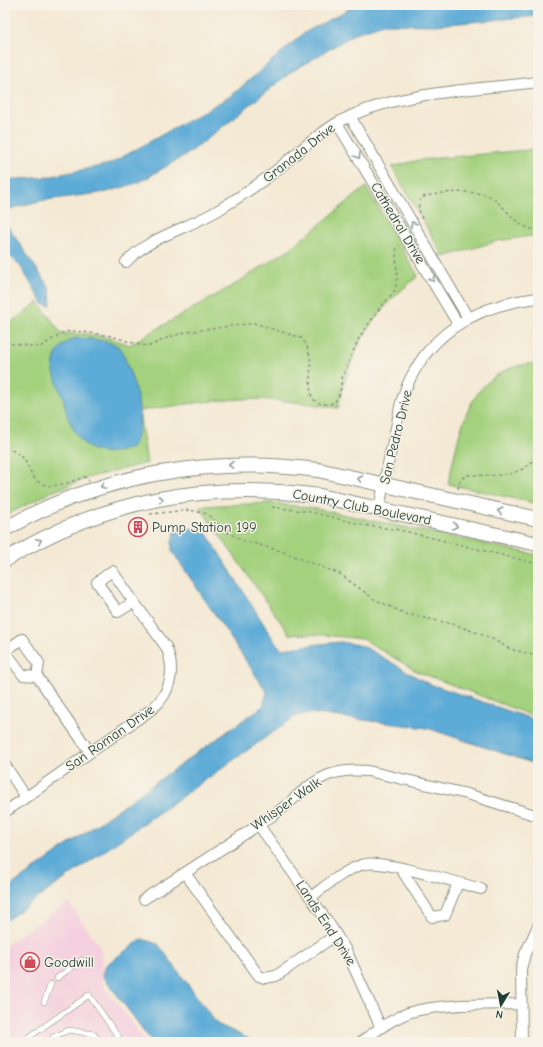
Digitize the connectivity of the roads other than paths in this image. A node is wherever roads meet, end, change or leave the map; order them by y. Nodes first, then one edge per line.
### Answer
1 (538, 82) edge
2 (350, 116) junction
3 (338, 123) junction
4 (126, 262) dead end
5 (538, 298) edge
6 (468, 318) junction
7 (458, 324) junction
8 (384, 484) junction
9 (379, 509) junction
10 (538, 519) edge
11 (5, 529) edge
12 (538, 544) edge
13 (5, 560) edge
14 (134, 602) dead end
15 (37, 676) dead end
16 (90, 752) junction
17 (5, 765) edge
18 (26, 797) junction
19 (5, 812) edge
20 (538, 816) edge
21 (258, 824) junction
22 (401, 869) junction
23 (185, 873) junction
24 (458, 883) junction
25 (482, 889) dead end
26 (310, 897) junction
27 (144, 899) dead end
28 (538, 926) edge
29 (336, 934) junction
30 (82, 960) dead end
31 (57, 978) dead end
32 (51, 984) dead end
33 (44, 1002) dead end
34 (522, 1004) junction
35 (381, 1028) junction
36 (54, 1037) dead end
37 (22, 1042) edge
38 (102, 1042) edge
39 (122, 1042) edge
40 (361, 1042) edge
41 (522, 1042) edge

1 - 2 street, Granada Drive
2 - 3 street, Granada Drive
6 -> 2 street, Cathedral Drive
3 - 4 street, Granada Drive
3 -> 7 street, Cathedral Drive
5 - 6 street, San Pedro Drive
6 - 7 street, San Pedro Drive
7 - 8 street, San Pedro Drive
8 - 9 street, San Pedro Drive
10 -> 8 street, Country Club Boulevard
8 -> 11 street, Country Club Boulevard
9 -> 12 street, Country Club Boulevard
13 -> 9 street, Country Club Boulevard
14 - 16 street, San Roman Drive
15 - 16 street
16 - 18 street, San Roman Drive
17 - 18 street
18 - 19 street, San Roman Drive
20 - 21 street, Whisper Walk
21 - 23 street, Whisper Walk
21 - 26 street, Lands End Drive
22 - 24 street
22 - 24 street
22 - 26 street
23 - 27 street, Whisper Walk
23 - 29 street
24 - 25 street
26 - 29 street, Lands End Drive
28 - 34 street
29 - 35 street, Lands End Drive
30 - 31 lane
32 - 33 lane
34 - 35 street
34 - 41 street
35 - 40 street
36 - 38 lane
37 - 39 lane

